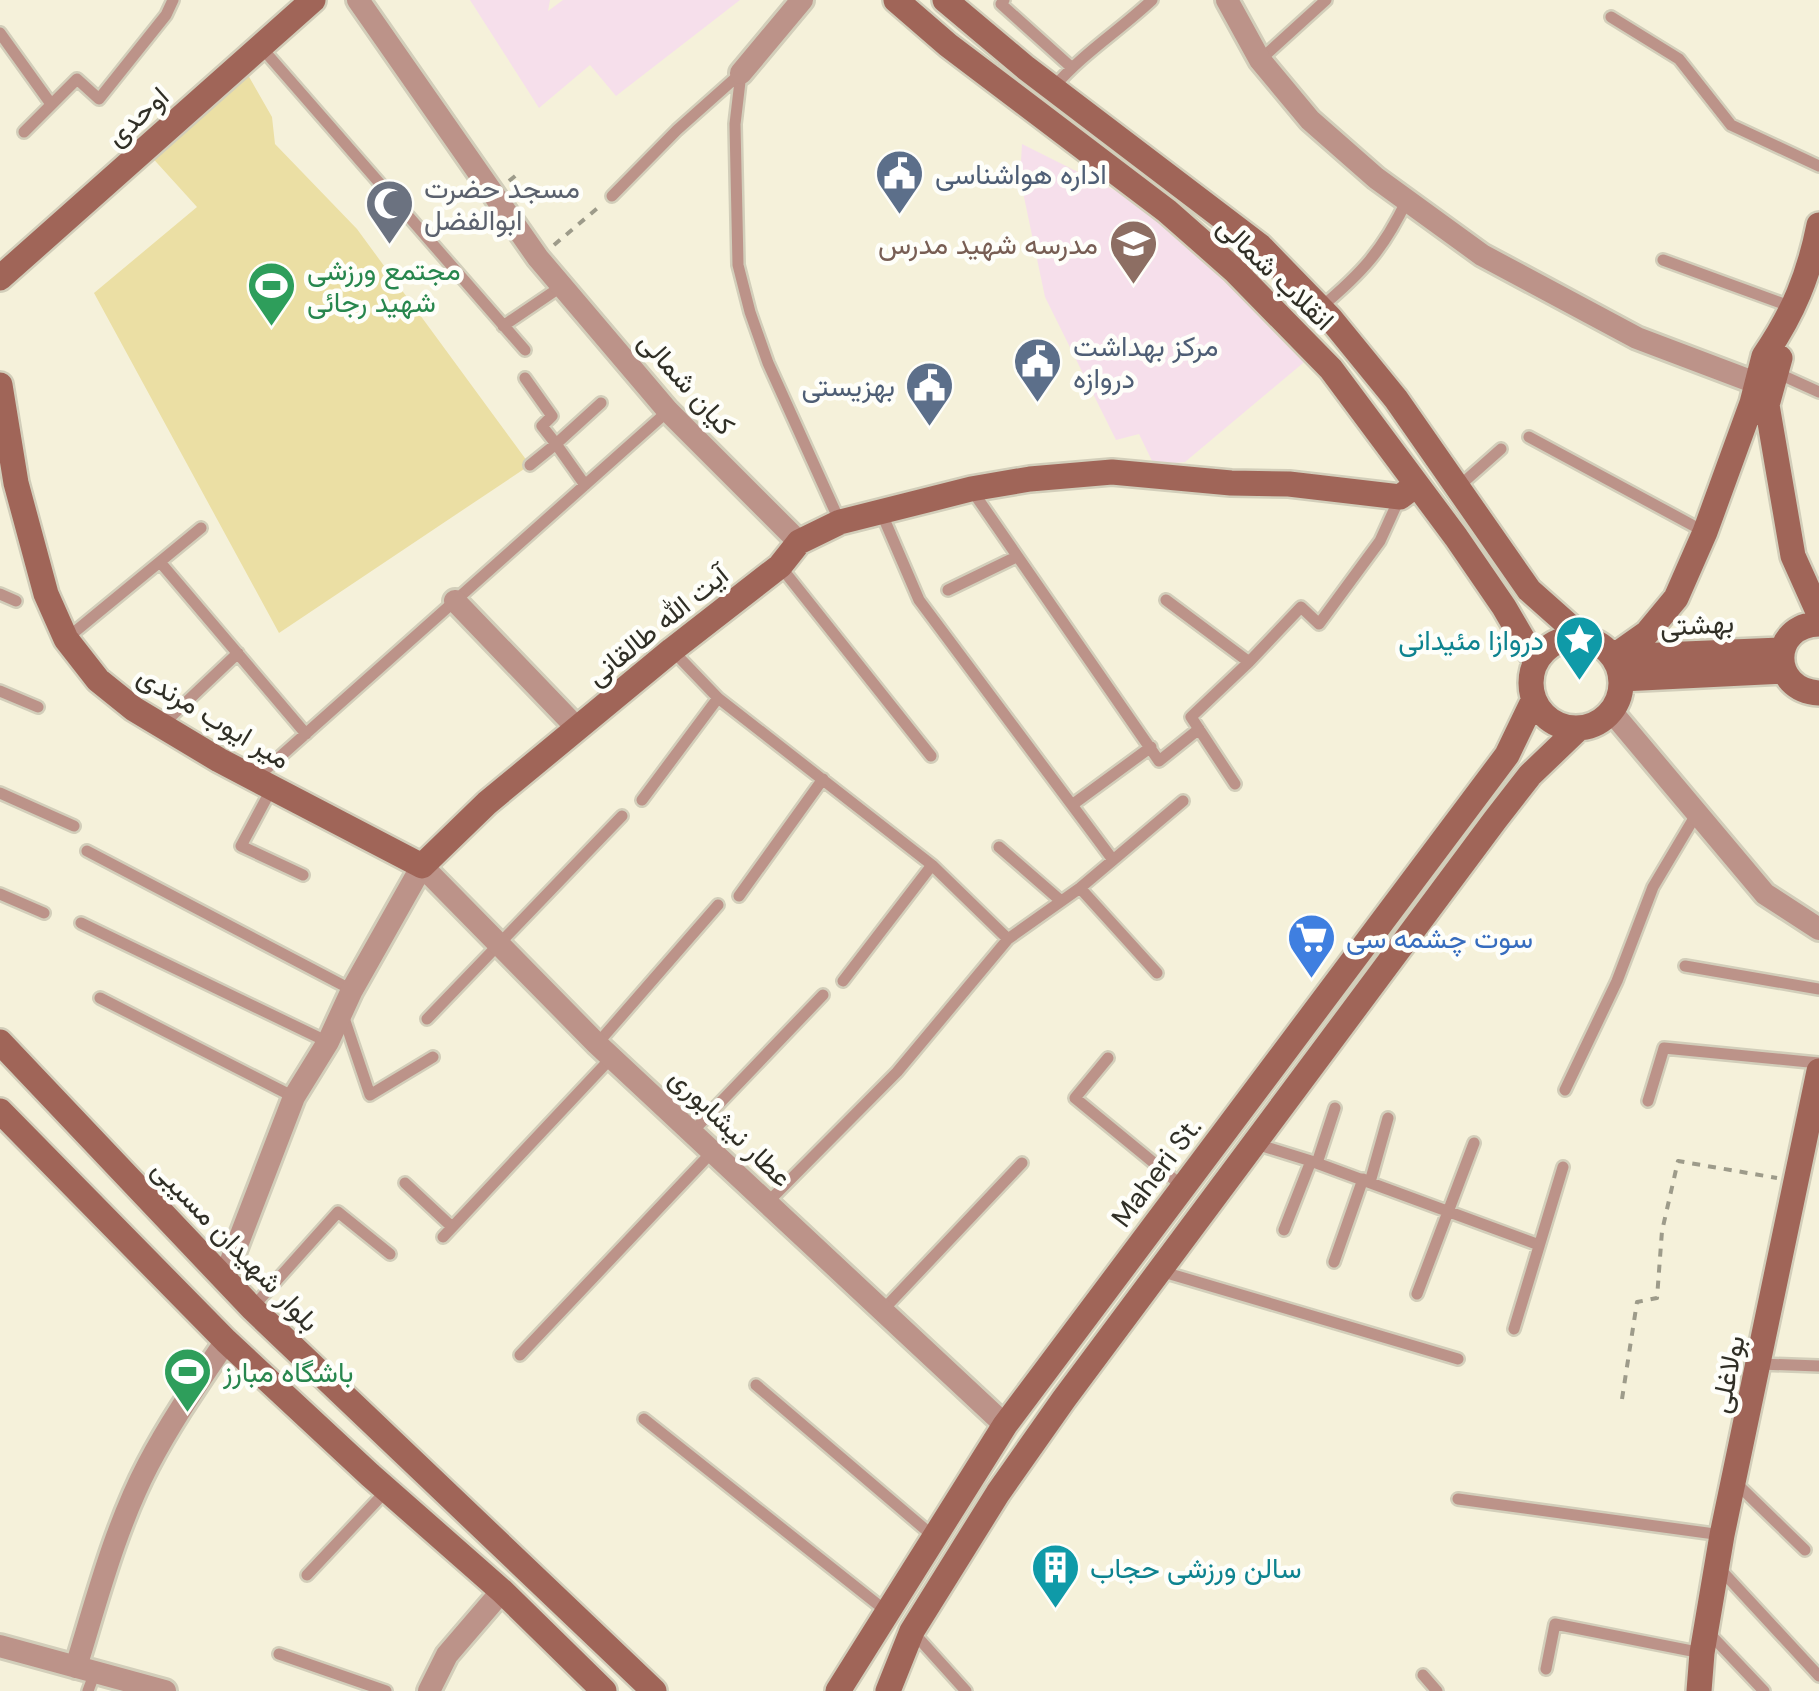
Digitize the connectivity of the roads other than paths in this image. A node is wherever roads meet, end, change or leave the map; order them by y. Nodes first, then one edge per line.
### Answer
1 (172, 0) edge
2 (313, 0) edge
3 (358, 0) edge
4 (802, 0) edge
5 (896, 0) edge
6 (945, 0) edge
7 (1004, 0) edge
8 (1152, 0) edge
9 (1227, 0) edge
10 (1326, 0) edge
11 (1611, 17) dead end
12 (0, 33) edge
13 (260, 46) junction
14 (1260, 60) junction
15 (1071, 67) junction
16 (741, 73) junction
17 (1053, 88) junction
18 (50, 104) junction
19 (24, 132) dead end
20 (1819, 166) edge
21 (612, 196) road end
22 (1407, 200) junction
23 (1819, 225) edge
24 (1663, 260) dead end
25 (5, 264) edge
26 (562, 286) junction
27 (1320, 308) junction
28 (1791, 314) junction
29 (503, 326) junction
30 (526, 350) dead end
31 (525, 378) dead end
32 (1766, 380) junction
33 (0, 384) edge
34 (1819, 392) edge
35 (601, 403) dead end
36 (668, 410) junction
37 (1529, 437) dead end
38 (556, 444) junction
39 (1501, 448) dead end
40 (530, 465) dead end
41 (8, 484) edge
42 (585, 485) junction
43 (1457, 488) junction
44 (971, 489) junction
45 (1408, 491) junction
46 (882, 512) junction
47 (840, 522) junction
48 (200, 528) dead end
49 (1705, 532) junction
50 (799, 542) junction
51 (1016, 557) junction
52 (160, 562) junction
53 (780, 566) junction
54 (948, 590) dead end
55 (0, 594) edge
56 (1166, 600) dead end
57 (455, 601) junction
58 (16, 602) dead end
59 (1815, 603) edge
60 (1819, 624) edge
61 (1584, 638) junction
62 (66, 640) junction
63 (672, 650) junction
64 (238, 653) junction
65 (1783, 660) junction
66 (1249, 662) junction
67 (1536, 662) junction
68 (1617, 668) junction
69 (0, 691) edge
70 (1819, 693) edge
71 (718, 698) junction
72 (1534, 699) junction
73 (38, 706) dead end
74 (1611, 711) junction
75 (161, 726) junction
76 (577, 728) junction
77 (1578, 728) junction
78 (1199, 729) junction
79 (306, 734) junction
80 (1151, 747) junction
81 (931, 756) dead end
82 (823, 779) junction
83 (263, 784) junction
84 (1235, 784) dead end
85 (0, 793) edge
86 (642, 800) dead end
87 (1182, 801) dead end
88 (1072, 805) junction
89 (1697, 813) junction
90 (622, 816) dead end
91 (74, 826) dead end
92 (999, 847) dead end
93 (87, 851) dead end
94 (1112, 860) junction
95 (932, 865) junction
96 (422, 866) junction
97 (304, 876) dead end
98 (1080, 888) junction
99 (0, 894) edge
100 (739, 896) dead end
101 (1061, 901) junction
102 (718, 904) dead end
103 (44, 913) dead end
104 (81, 924) dead end
105 (1819, 929) edge
106 (1008, 939) junction
107 (498, 946) junction
108 (1685, 966) dead end
109 (1156, 973) dead end
110 (843, 981) dead end
111 (1819, 989) edge
112 (823, 995) dead end
113 (100, 998) dead end
114 (347, 1000) junction
115 (428, 1019) dead end
116 (0, 1042) edge
117 (328, 1042) junction
118 (605, 1050) junction
119 (434, 1057) dead end
120 (1108, 1058) dead end
121 (1819, 1063) edge
122 (1819, 1071) edge
123 (1565, 1090) dead end
124 (294, 1096) junction
125 (1648, 1101) dead end
126 (1335, 1108) dead end
127 (0, 1111) edge
128 (1388, 1118) dead end
129 (693, 1131) junction
130 (1474, 1143) dead end
131 (1254, 1144) junction
132 (713, 1151) junction
133 (1314, 1162) junction
134 (1022, 1164) dead end
135 (1562, 1167) dead end
136 (1366, 1180) junction
137 (405, 1184) dead end
138 (1182, 1186) junction
139 (767, 1203) junction
140 (1450, 1212) junction
141 (1284, 1230) dead end
142 (1539, 1245) junction
143 (390, 1254) dead end
144 (1334, 1262) dead end
145 (1159, 1271) junction
146 (224, 1279) junction
147 (1417, 1294) dead end
148 (252, 1308) junction
149 (882, 1311) junction
150 (1514, 1329) dead end
151 (226, 1341) junction
152 (520, 1355) dead end
153 (1458, 1358) dead end
154 (1760, 1364) junction
155 (1819, 1366) edge
156 (756, 1384) dead end
157 (644, 1419) dead end
158 (1004, 1424) junction
159 (1734, 1481) junction
160 (388, 1490) junction
161 (1458, 1499) dead end
162 (1722, 1535) junction
163 (934, 1536) junction
164 (1806, 1550) dead end
165 (1716, 1566) junction
166 (307, 1575) dead end
167 (502, 1591) junction
168 (886, 1612) junction
169 (912, 1631) junction
170 (1705, 1642) junction
171 (0, 1646) edge
172 (279, 1654) dead end
173 (1546, 1669) dead end
174 (86, 1676) edge
175 (1422, 1676) dead end
176 (1819, 1676) edge
177 (164, 1691) edge
178 (386, 1691) edge
179 (429, 1691) edge
180 (604, 1691) edge
181 (654, 1691) edge
182 (838, 1691) edge
183 (888, 1691) edge
184 (966, 1691) edge
185 (1437, 1691) edge
186 (1699, 1691) edge
187 (1764, 1691) edge

1 - 18 lane
2 - 13 street, اوحدی
3 - 26 street, کیان شمالی
4 - 16 street
5 - 45 street, انقلاب شمالی
6 - 17 street, انقلاب شمالی
7 - 15 lane
8 - 15 lane
9 - 14 street
10 - 14 lane
11 - 20 lane
12 - 18 lane
13 - 25 street, اوحدی
13 - 29 lane
14 - 22 street
15 - 17 lane
16 - 21 lane
16 - 47 lane
17 - 27 street, انقلاب شمالی
18 - 19 lane
22 - 27 lane
22 - 32 street
23 - 28 street
24 - 28 lane
26 - 29 lane
26 - 36 street, کیان شمالی
27 - 43 street, انقلاب شمالی
28 - 32 street
29 - 30 lane
31 - 38 lane
32 - 34 lane
32 - 49 street
32 - 59 street
33 - 41 street, میر ایوب مرندی
35 - 38 lane
36 - 42 lane
36 - 50 street, کیان شمالی
37 - 49 lane
38 - 40 lane
38 - 42 lane
39 - 43 lane
41 - 62 street, میر ایوب مرندی
42 - 57 lane
43 - 61 street, انقلاب شمالی
44 - 45 street, آیت الله طالقانی
44 - 46 street, آیت الله طالقانی
44 - 51 lane
45 - 66 lane
45 - 67 street, انقلاب شمالی
46 - 47 street, آیت الله طالقانی
46 - 88 lane
47 - 50 street, آیت الله طالقانی
48 - 52 lane
49 - 68 street
50 - 53 street, آیت الله طالقانی
51 - 54 lane
51 - 80 lane
52 - 62 lane
52 - 64 lane
53 - 63 street, آیت الله طالقانی
53 - 81 lane
55 - 58 lane
56 - 66 lane
57 - 76 street
57 - 79 lane
60 - 65 street
61 - 67 street
61 - 68 street
62 - 75 street, میر ایوب مرندی
63 - 71 lane
63 - 76 street, آیت الله طالقانی
64 - 75 lane
64 - 79 lane
65 - 68 street, بهشتی
65 - 70 street
66 - 78 lane
67 - 72 street
68 - 74 street
69 - 73 lane
71 - 82 lane
71 - 86 lane
72 - 77 street
72 - 138 street, Maheri St.
74 - 77 street
74 - 89 street
75 - 83 street, میر ایوب مرندی
76 - 96 street, آیت الله طالقانی
77 - 131 street
78 - 80 lane
78 - 84 lane
79 - 83 lane
80 - 88 lane
82 - 95 lane
82 - 100 lane
83 - 96 street, میر ایوب مرندی
83 - 97 lane
85 - 91 lane
87 - 94 lane
88 - 94 lane
89 - 105 street
89 - 123 lane
90 - 107 lane
92 - 101 lane
93 - 114 lane
94 - 98 lane
95 - 106 lane
95 - 110 lane
96 - 107 street, عطار نیشابوری
96 - 114 street, آیت الله طالقانی
98 - 101 lane
98 - 109 lane
99 - 103 lane
101 - 106 lane
102 - 118 lane
104 - 117 lane
106 - 139 lane
107 - 115 lane
107 - 118 street, عطار نیشابوری
108 - 111 lane
112 - 129 lane
113 - 124 lane
114 - 117 street, آیت الله طالقانی
114 - 119 lane
116 - 146 street, بلوار شهیدان مسیبی
117 - 124 street, آیت الله طالقانی
118 - 129 street, عطار نیشابوری
118 - 137 lane
120 - 138 lane
121 - 125 lane
122 - 154 street, بولاغلی
124 - 146 street, آیت الله طالقانی
126 - 133 lane
127 - 151 street
128 - 136 lane
129 - 132 street, عطار نیشابوری
130 - 140 lane
131 - 133 lane
131 - 145 street
132 - 139 street, عطار نیشابوری
132 - 152 lane
133 - 136 lane
133 - 141 lane
134 - 149 lane
135 - 142 lane
136 - 140 lane
136 - 144 lane
138 - 158 street, Maheri St.
139 - 149 street, عطار نیشابوری
140 - 142 lane
140 - 147 lane
142 - 150 lane
143 - 148 lane
145 - 153 lane
145 - 169 street
146 - 148 street, بلوار شهیدان مسیبی
148 - 181 street, بلوار شهیدان مسیبی
149 - 158 street, عطار نیشابوری
151 - 160 street
151 - 174 street
154 - 155 lane
154 - 159 street, بولاغلی
156 - 163 lane
157 - 168 lane
158 - 163 street, Maheri St.
159 - 162 street, بولاغلی
159 - 164 lane
160 - 166 lane
160 - 167 street
161 - 162 lane
162 - 165 street, بولاغلی
163 - 168 street, Maheri St.
165 - 170 street, بولاغلی
165 - 176 lane
167 - 179 street
167 - 180 street
168 - 169 street
168 - 182 street, Maheri St.
169 - 183 street
169 - 184 lane
170 - 173 lane
170 - 186 street, بولاغلی
170 - 187 lane
171 - 174 street
172 - 178 lane
174 - 177 street
175 - 185 lane

